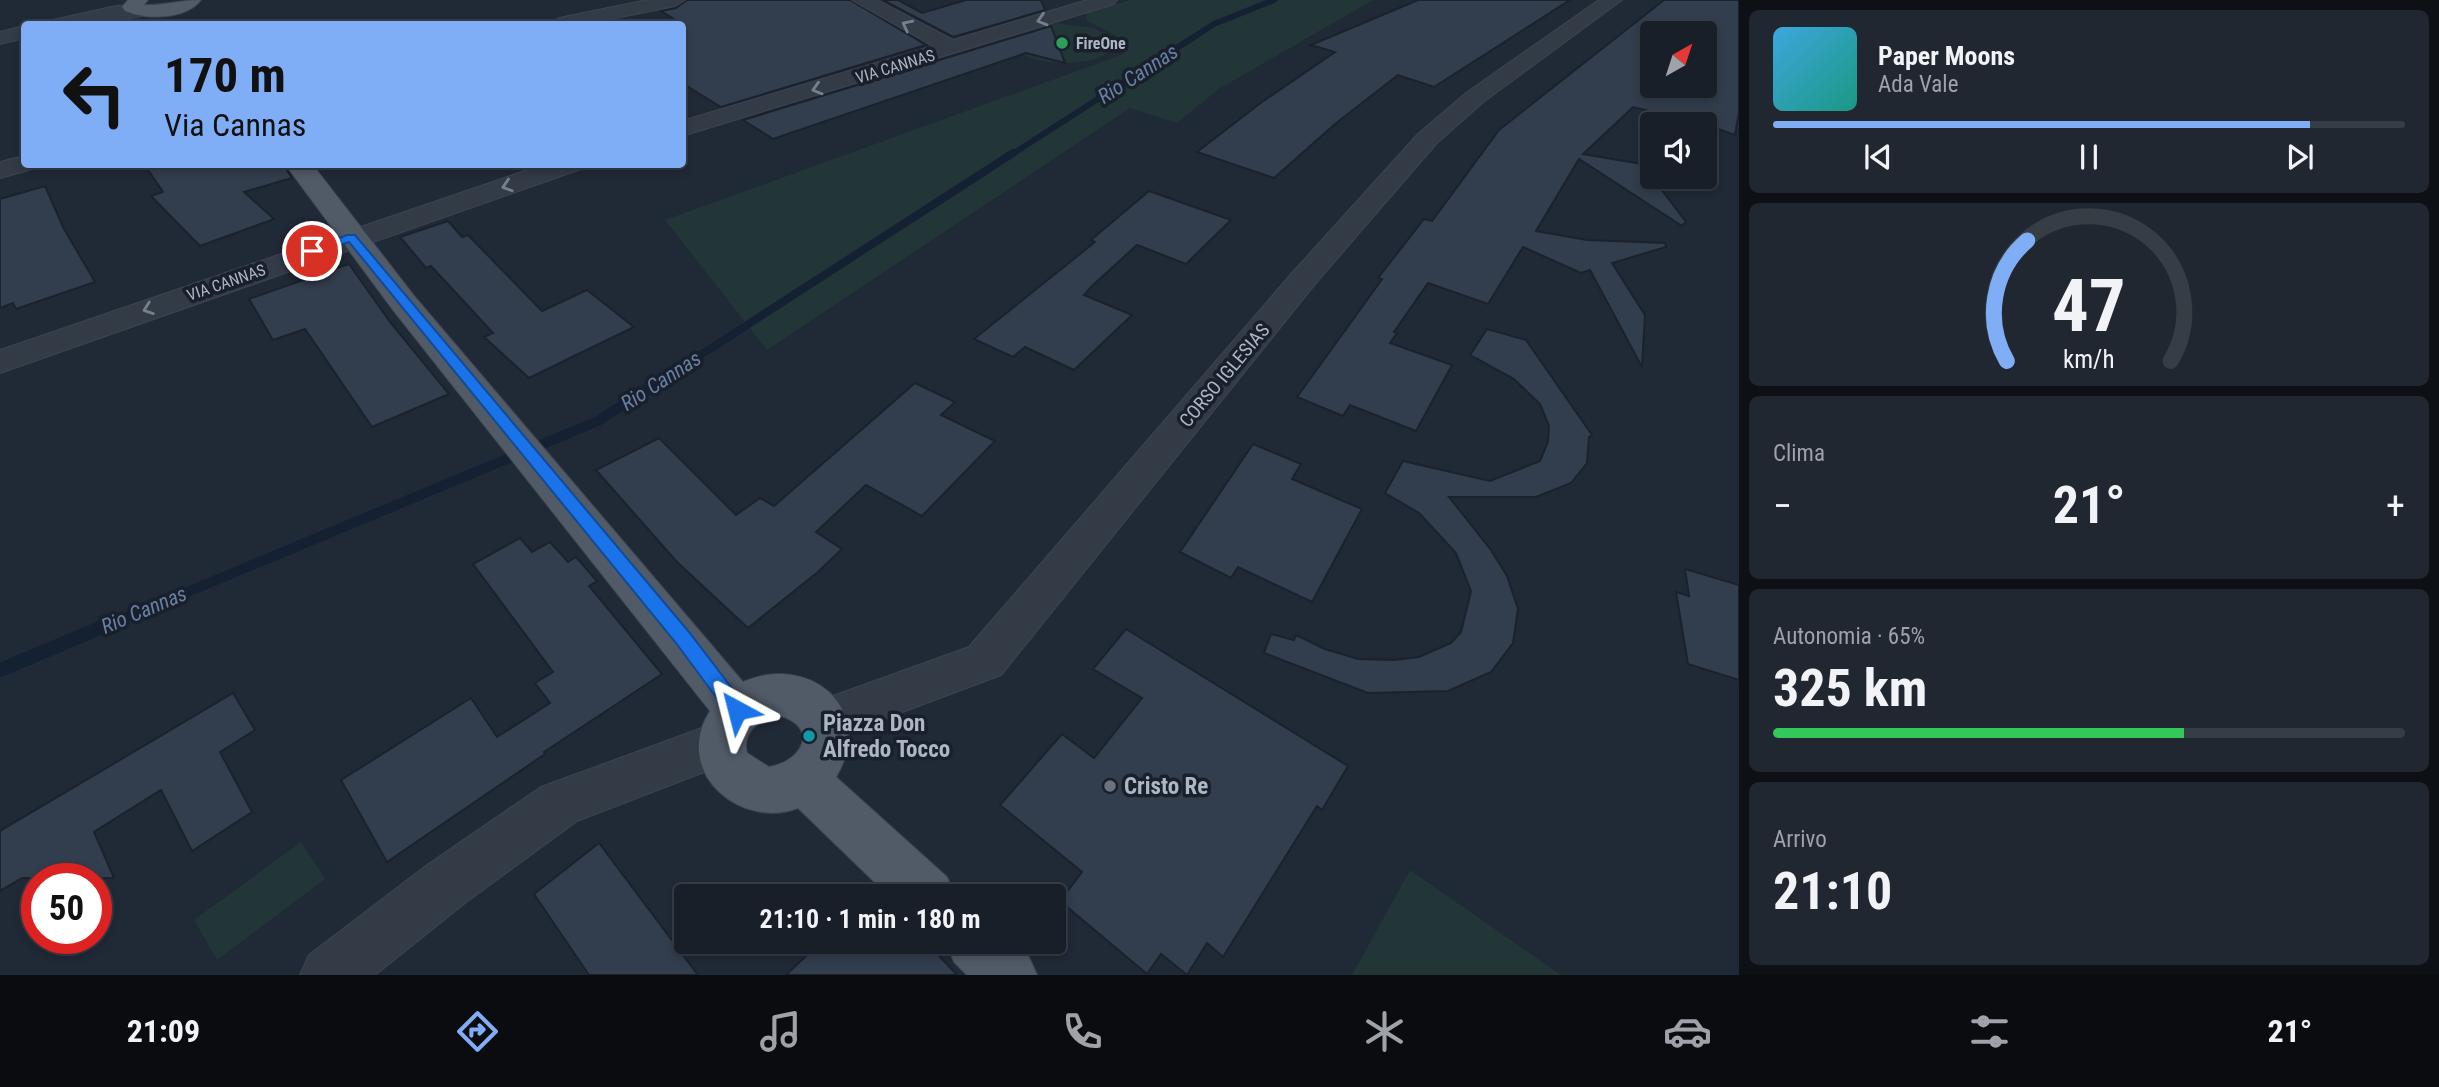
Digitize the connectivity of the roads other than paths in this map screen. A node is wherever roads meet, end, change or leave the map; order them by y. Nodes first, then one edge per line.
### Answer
1 (675, 0) edge
2 (862, 0) edge
3 (1612, 0) edge
4 (1100, 1) edge
5 (158, 10) edge
6 (81, 21) edge
7 (574, 21) edge
8 (21, 33) edge
9 (0, 38) edge
10 (953, 48) junction
11 (686, 128) edge
12 (21, 165) edge
13 (301, 168) edge
14 (560, 168) edge
15 (0, 170) edge
16 (351, 238) junction
17 (0, 362) edge
18 (825, 720) junction
19 (729, 727) junction
20 (804, 780) junction
21 (915, 884) edge
22 (986, 954) edge
23 (329, 975) edge
24 (1008, 975) edge

1 - 7 street
10 -> 2 street
3 - 18 street, CORSO IGLESIAS
4 -> 10 street, VIA CANNAS
5 - 6 street
8 - 9 street
10 -> 11 street, VIA CANNAS
12 - 15 street
13 - 16 main road
14 -> 16 street, VIA CANNAS
16 -> 17 street, VIA CANNAS
16 - 19 main road
18 - 19 main road
18 - 20 main road
19 - 20 main road
19 - 23 street
20 - 21 main road
22 - 24 main road

